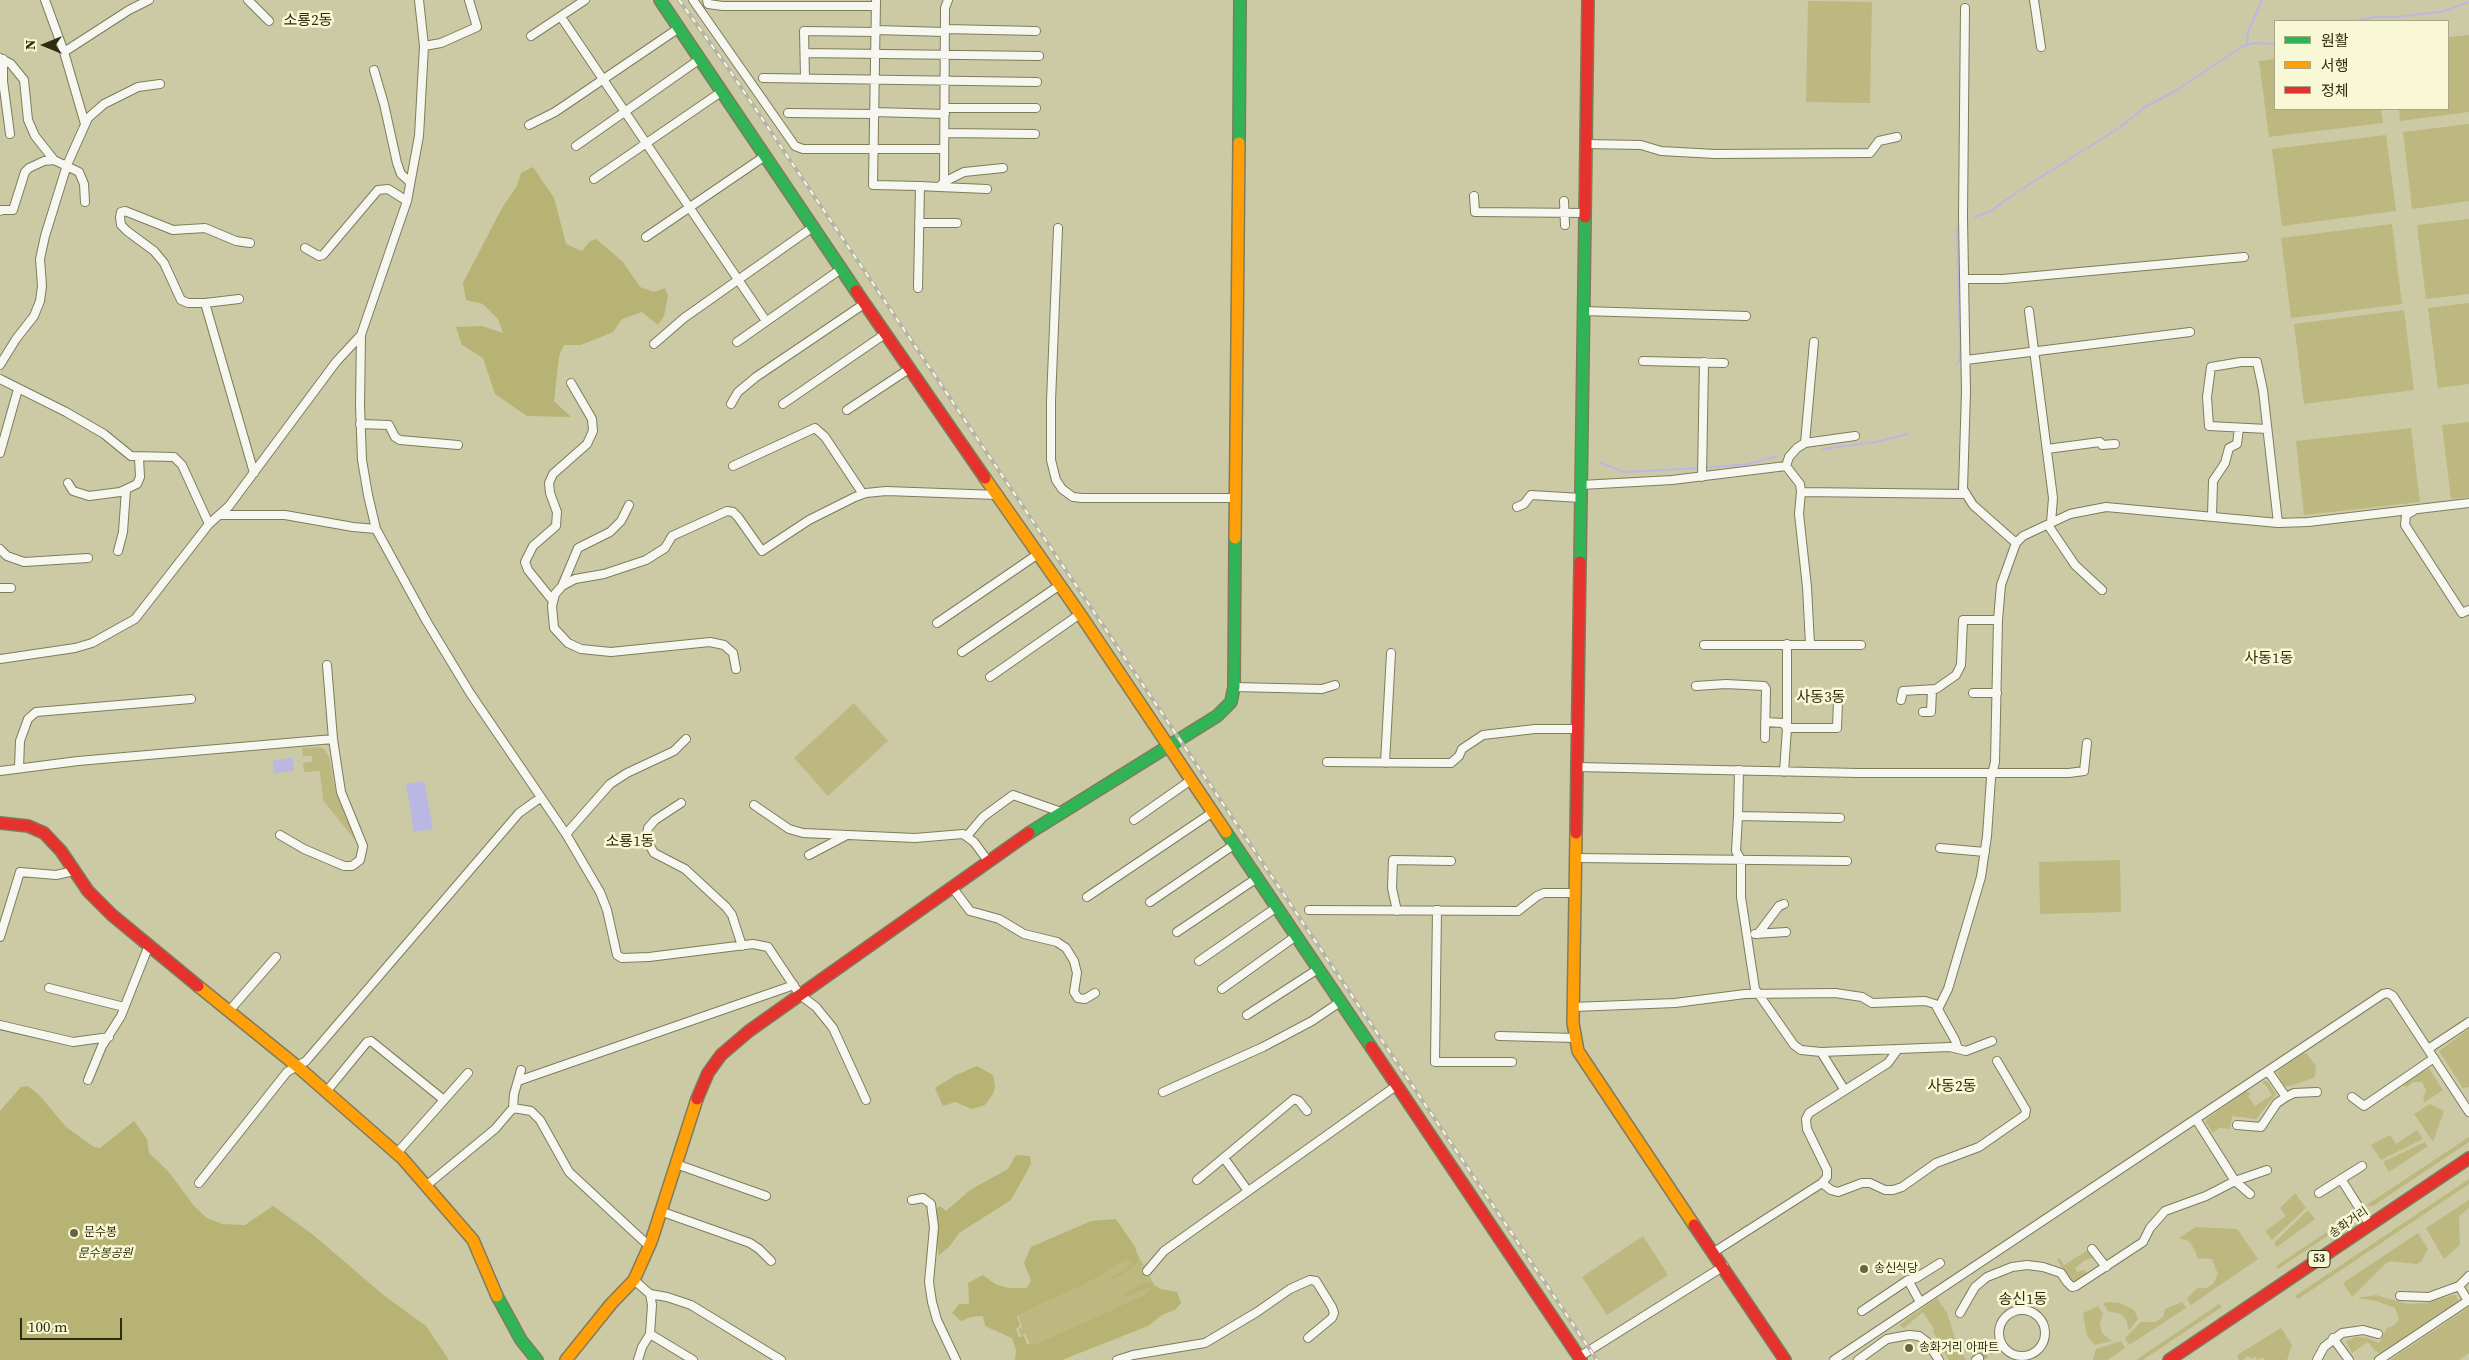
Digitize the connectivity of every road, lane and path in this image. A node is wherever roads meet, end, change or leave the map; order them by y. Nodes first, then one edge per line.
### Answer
1 (45, 0) edge
2 (149, 0) edge
3 (248, 0) edge
4 (419, 0) edge
5 (469, 0) edge
6 (585, 0) edge
7 (660, 0) edge
8 (693, 0) edge
9 (706, 0) edge
10 (948, 0) edge
11 (1240, 0) edge
12 (1588, 0) edge
13 (2034, 0) edge
14 (876, 3) edge
15 (1965, 8) dead end
16 (561, 17) junction
17 (269, 21) dead end
18 (679, 28) junction
19 (945, 30) junction
20 (1036, 30) dead end
21 (876, 31) junction
22 (532, 36) dead end
23 (424, 46) junction
24 (2041, 47) dead end
25 (64, 52) junction
26 (805, 52) junction
27 (875, 53) junction
28 (945, 55) junction
29 (1039, 56) dead end
30 (1, 58) edge
31 (700, 60) junction
32 (374, 70) dead end
33 (763, 78) dead end
34 (805, 78) junction
35 (875, 79) junction
36 (603, 80) junction
37 (945, 80) junction
38 (1037, 82) dead end
39 (160, 84) dead end
40 (722, 92) junction
41 (1036, 108) dead end
42 (625, 111) junction
43 (945, 111) junction
44 (788, 113) dead end
45 (874, 113) junction
46 (85, 124) junction
47 (529, 126) dead end
48 (945, 132) junction
49 (10, 134) dead end
50 (1035, 134) dead end
51 (1897, 137) dead end
52 (647, 143) junction
53 (1586, 144) junction
54 (576, 146) dead end
55 (874, 149) junction
56 (944, 149) junction
57 (765, 156) junction
58 (54, 160) junction
59 (67, 165) junction
60 (1002, 168) dead end
61 (594, 179) dead end
62 (410, 182) junction
63 (941, 184) junction
64 (920, 186) junction
65 (987, 188) dead end
66 (1474, 196) dead end
67 (407, 201) junction
68 (1564, 201) dead end
69 (85, 202) dead end
70 (690, 207) junction
71 (0, 212) edge
72 (1566, 213) junction
73 (1584, 213) junction
74 (919, 223) junction
75 (957, 223) dead end
76 (1566, 225) dead end
77 (812, 227) junction
78 (1058, 228) dead end
79 (646, 237) dead end
80 (250, 243) dead end
81 (305, 248) dead end
82 (2244, 257) dead end
83 (841, 269) junction
84 (1965, 279) junction
85 (739, 280) junction
86 (918, 288) dead end
87 (239, 299) dead end
88 (205, 303) junction
89 (864, 304) junction
90 (1583, 311) junction
91 (2029, 311) dead end
92 (1746, 316) dead end
93 (766, 321) junction
94 (2190, 332) dead end
95 (885, 334) junction
96 (361, 335) junction
97 (737, 342) dead end
98 (1814, 342) dead end
99 (654, 344) dead end
100 (2034, 353) junction
101 (1966, 360) junction
102 (1643, 362) dead end
103 (1704, 362) junction
104 (1724, 362) dead end
105 (0, 365) edge
106 (909, 369) junction
107 (0, 379) edge
108 (571, 383) dead end
109 (18, 389) junction
110 (731, 404) dead end
111 (783, 404) dead end
112 (847, 410) dead end
113 (360, 424) junction
114 (2239, 428) junction
115 (2267, 429) junction
116 (1856, 436) dead end
117 (1805, 443) junction
118 (2115, 444) dead end
119 (458, 445) dead end
120 (2047, 449) junction
121 (0, 453) edge
122 (139, 458) junction
123 (734, 466) dead end
124 (1786, 466) junction
125 (1702, 471) junction
126 (254, 473) junction
127 (68, 482) dead end
128 (1581, 485) junction
129 (126, 490) junction
130 (1801, 492) junction
131 (863, 494) junction
132 (1965, 494) junction
133 (997, 495) junction
134 (1236, 498) junction
135 (1581, 498) junction
136 (2469, 502) edge
137 (629, 505) dead end
138 (1517, 507) dead end
139 (2415, 510) junction
140 (220, 514) junction
141 (2212, 516) junction
142 (2278, 523) junction
143 (209, 524) junction
144 (2049, 524) junction
145 (376, 528) junction
146 (2016, 543) junction
147 (0, 549) edge
148 (118, 552) dead end
149 (1038, 554) junction
150 (88, 558) dead end
151 (1060, 585) junction
152 (562, 586) junction
153 (0, 588) edge
154 (11, 588) dead end
155 (2102, 590) dead end
156 (553, 601) junction
157 (2469, 610) edge
158 (1080, 614) junction
159 (1998, 620) junction
160 (937, 623) dead end
161 (1787, 644) junction
162 (1810, 644) junction
163 (1704, 645) dead end
164 (1861, 645) dead end
165 (962, 652) dead end
166 (1391, 653) dead end
167 (0, 660) edge
168 (327, 664) dead end
169 (736, 669) dead end
170 (990, 677) dead end
171 (1335, 685) dead end
172 (1696, 686) dead end
173 (1234, 687) junction
174 (1932, 690) junction
175 (1997, 693) junction
176 (1973, 694) dead end
177 (191, 698) dead end
178 (1901, 700) dead end
179 (1838, 702) dead end
180 (1923, 712) dead end
181 (1765, 722) junction
182 (1787, 728) junction
183 (1577, 729) junction
184 (1765, 738) dead end
185 (333, 739) junction
186 (686, 739) dead end
187 (2087, 744) dead end
188 (1168, 745) junction
189 (1327, 762) dead end
190 (1385, 763) junction
191 (1577, 767) junction
192 (19, 768) junction
193 (1739, 770) junction
194 (0, 771) edge
195 (1994, 771) junction
196 (1784, 772) junction
197 (1191, 780) junction
198 (540, 798) junction
199 (682, 803) dead end
200 (754, 805) dead end
201 (1061, 812) junction
202 (1213, 812) junction
203 (1738, 816) junction
204 (1840, 818) dead end
205 (1134, 820) dead end
206 (0, 823) edge
207 (566, 834) junction
208 (849, 834) junction
209 (280, 835) dead end
210 (967, 836) junction
211 (1235, 844) junction
212 (1940, 848) dead end
213 (1985, 852) junction
214 (809, 855) dead end
215 (1575, 858) junction
216 (1741, 860) junction
217 (1451, 861) dead end
218 (1848, 861) dead end
219 (988, 862) junction
220 (74, 871) junction
221 (1257, 878) junction
222 (952, 887) junction
223 (1575, 894) junction
224 (1087, 897) dead end
225 (1150, 902) dead end
226 (1784, 904) dead end
227 (1277, 907) junction
228 (1309, 910) dead end
229 (1397, 910) junction
230 (1437, 910) junction
231 (1177, 932) dead end
232 (1786, 932) dead end
233 (1758, 934) junction
234 (0, 936) edge
235 (1296, 936) junction
236 (1746, 936) junction
237 (149, 945) junction
238 (742, 946) junction
239 (276, 957) dead end
240 (1199, 962) dead end
241 (1318, 969) junction
242 (49, 988) dead end
243 (1222, 989) dead end
244 (797, 990) junction
245 (1096, 994) dead end
246 (1760, 995) junction
247 (1340, 1002) junction
248 (124, 1007) junction
249 (1573, 1007) junction
250 (1938, 1009) junction
251 (229, 1011) junction
252 (1248, 1015) dead end
253 (2469, 1022) edge
254 (0, 1025) edge
255 (109, 1036) junction
256 (1499, 1036) dead end
257 (1576, 1038) junction
258 (1992, 1040) dead end
259 (1898, 1049) junction
260 (1958, 1049) junction
261 (2428, 1050) junction
262 (1821, 1052) junction
263 (2434, 1058) junction
264 (1997, 1061) dead end
265 (1512, 1062) dead end
266 (298, 1067) junction
267 (521, 1070) dead end
268 (2268, 1071) junction
269 (468, 1073) dead end
270 (88, 1080) dead end
271 (518, 1081) junction
272 (1396, 1086) junction
273 (1844, 1089) junction
274 (326, 1092) junction
275 (1163, 1092) dead end
276 (2317, 1092) dead end
277 (2286, 1097) junction
278 (2352, 1097) dead end
279 (444, 1100) junction
280 (866, 1100) dead end
281 (513, 1108) junction
282 (1307, 1111) dead end
283 (2469, 1112) edge
284 (2196, 1120) junction
285 (2237, 1125) dead end
286 (397, 1153) junction
287 (1224, 1158) junction
288 (2469, 1158) edge
289 (676, 1164) junction
290 (2362, 1166) dead end
291 (2267, 1170) dead end
292 (2341, 1179) junction
293 (1197, 1180) dead end
294 (2235, 1181) junction
295 (199, 1183) dead end
296 (1822, 1183) junction
297 (426, 1185) junction
298 (1248, 1191) junction
299 (2319, 1193) dead end
300 (2250, 1194) dead end
301 (766, 1196) dead end
302 (912, 1200) dead end
303 (660, 1211) junction
304 (2370, 1225) junction
305 (649, 1246) junction
306 (2092, 1249) dead end
307 (1714, 1252) junction
308 (771, 1261) dead end
309 (1940, 1262) dead end
310 (1979, 1264) junction
311 (1724, 1266) junction
312 (2106, 1268) junction
313 (1147, 1271) dead end
314 (2469, 1276) edge
315 (1987, 1277) junction
316 (634, 1280) junction
317 (1908, 1280) junction
318 (2459, 1286) junction
319 (650, 1294) junction
320 (2400, 1296) dead end
321 (2469, 1301) edge
322 (1920, 1302) junction
323 (1862, 1311) dead end
324 (1960, 1313) dead end
325 (650, 1334) junction
326 (2378, 1334) dead end
327 (1868, 1337) junction
328 (1308, 1338) dead end
329 (2333, 1338) junction
330 (1999, 1345) joint
331 (1873, 1347) junction
332 (1580, 1358) edge
333 (537, 1360) edge
334 (566, 1360) edge
335 (638, 1360) edge
336 (692, 1360) edge
337 (781, 1360) edge
338 (956, 1360) edge
339 (1118, 1360) edge
340 (1785, 1360) edge
341 (1834, 1360) edge
342 (1858, 1360) edge
343 (1939, 1360) edge
344 (2169, 1360) edge
345 (2317, 1360) edge
346 (2349, 1360) edge
347 (2379, 1360) edge

1 - 25 street
2 - 25 street
3 - 17 street
4 - 23 street
5 - 23 street
6 - 16 street
7 - 18 street
8 - 55 street
9 - 14 street
10 - 19 street
11 - 134 street
12 - 53 street
13 - 24 street
14 - 21 street
15 - 84 street
16 - 22 street
16 - 36 street
18 - 31 street
18 - 36 street
19 - 20 street
19 - 21 street
19 - 28 street
21 - 26 street
21 - 27 street
23 - 62 street
25 - 46 street
26 - 27 street
26 - 34 street
27 - 28 street
27 - 35 street
28 - 29 street
28 - 37 street
30 - 49 street
30 - 58 street
31 - 40 street
31 - 42 street
32 - 62 street
33 - 34 street
34 - 35 street
35 - 37 street
35 - 45 street
36 - 42 street
36 - 47 street
37 - 38 street
37 - 43 street
39 - 46 street
40 - 52 street
40 - 57 street
41 - 43 street
42 - 52 street
42 - 54 street
43 - 45 street
43 - 48 street
44 - 45 street
45 - 55 street
46 - 59 street
48 - 50 street
48 - 56 street
51 - 53 street
52 - 61 street
52 - 70 street
53 - 73 street
55 - 56 street
55 - 64 street
56 - 63 street
57 - 70 street
57 - 77 street
58 - 59 street
58 - 71 street
59 - 69 street
59 - 105 street
60 - 63 street
62 - 67 street
63 - 64 street
63 - 65 street
64 - 74 street
66 - 72 street
67 - 81 street
67 - 96 street
68 - 72 street
70 - 79 street
70 - 85 street
72 - 73 street
72 - 76 street
73 - 90 street
74 - 75 street
74 - 86 street
77 - 83 street
77 - 85 street
78 - 134 street
80 - 88 street
82 - 84 street
83 - 89 street
83 - 93 street
84 - 101 street
85 - 93 street
85 - 99 street
87 - 88 street
88 - 126 street
89 - 95 street
89 - 110 street
90 - 92 street
90 - 128 street
91 - 100 street
93 - 97 street
94 - 100 street
95 - 106 street
95 - 111 street
96 - 113 street
96 - 126 street
98 - 117 street
100 - 101 street
100 - 120 street
101 - 132 street
102 - 103 street
103 - 104 street
103 - 125 street
106 - 112 street
106 - 133 street
107 - 109 street
108 - 156 street
109 - 121 street
109 - 122 street
113 - 119 street
113 - 145 street
114 - 115 street
114 - 115 street
114 - 141 street
115 - 142 street
116 - 117 street
117 - 124 street
118 - 120 street
120 - 144 street
122 - 129 street
122 - 143 street
123 - 131 street
124 - 125 street
124 - 130 street
125 - 128 street
126 - 140 street
127 - 129 street
128 - 135 street
129 - 148 street
130 - 132 street
130 - 162 street
131 - 133 street
131 - 152 street
132 - 146 street
133 - 149 street
134 - 173 street
135 - 138 street
135 - 183 street
136 - 139 street
137 - 152 street
139 - 142 street
139 - 157 street
140 - 143 street
140 - 145 street
141 - 142 street
141 - 144 street
143 - 167 street
144 - 146 street
144 - 155 street
145 - 198 street
146 - 159 street
147 - 150 street
149 - 151 street
149 - 160 street
151 - 158 street
151 - 165 street
152 - 156 street
153 - 154 street
156 - 169 street
158 - 170 street
158 - 188 street
159 - 174 street
159 - 175 street
161 - 162 street
161 - 163 street
161 - 182 street
162 - 164 street
166 - 190 street
168 - 185 street
171 - 173 street
172 - 181 street
173 - 188 street
174 - 178 street
174 - 180 street
175 - 176 street
175 - 195 street
177 - 192 street
179 - 182 street
181 - 182 street
181 - 184 street
182 - 196 street
183 - 190 street
183 - 191 street
185 - 192 street
185 - 209 street
186 - 207 street
187 - 195 street
188 - 197 street
188 - 201 street
189 - 190 street
191 - 193 street
191 - 215 street
192 - 194 street
193 - 196 street
193 - 203 street
195 - 196 street
195 - 213 street
197 - 202 street
197 - 205 street
198 - 207 street
198 - 266 street
199 - 238 street
200 - 208 street
201 - 210 street
201 - 219 street
202 - 211 street
202 - 224 street
203 - 204 street
203 - 216 street
206 - 220 street
207 - 238 street
208 - 210 street
208 - 214 street
210 - 219 street
211 - 221 street
211 - 225 street
212 - 213 street
213 - 250 street
215 - 216 street
215 - 223 street
216 - 218 street
216 - 236 street
217 - 229 street
219 - 222 street
220 - 234 street
220 - 237 street
221 - 227 street
221 - 231 street
222 - 244 street
222 - 245 street
223 - 230 street
223 - 249 street
226 - 233 street
227 - 235 street
227 - 240 street
228 - 229 street
229 - 230 street
230 - 265 street
232 - 233 street
233 - 236 street
235 - 241 street
235 - 243 street
236 - 246 street
237 - 248 street
237 - 251 street
238 - 244 street
239 - 251 street
241 - 247 street
241 - 252 street
242 - 248 street
244 - 271 street
244 - 280 street
244 - 289 street
246 - 249 street
246 - 250 street
246 - 262 street
247 - 272 street
247 - 275 street
248 - 255 street
249 - 257 street
250 - 260 street
251 - 266 street
253 - 261 street
254 - 255 street
255 - 270 street
256 - 257 street
257 - 307 street
258 - 260 street
259 - 260 street
259 - 262 street
259 - 273 street
261 - 263 street
261 - 268 street
262 - 273 street
263 - 278 street
263 - 283 street
264 - 296 street
266 - 274 street
266 - 295 street
267 - 271 street
268 - 277 street
268 - 284 street
269 - 279 street
271 - 281 street
272 - 298 street
272 - 332 street
273 - 296 street
274 - 279 street
274 - 286 street
276 - 277 street
277 - 285 street
279 - 286 street
281 - 297 street
281 - 305 street
282 - 287 street
284 - 294 street
284 - 310 street
286 - 297 street
287 - 293 street
287 - 298 street
288 - 304 street, 송화거리 / 53
289 - 301 street
289 - 303 street
290 - 292 street
291 - 294 street
292 - 299 street
292 - 304 street
294 - 300 street
294 - 312 street
296 - 307 street
297 - 333 street
298 - 313 street
302 - 338 street
303 - 305 street
303 - 308 street
304 - 344 street, 송화거리 / 53
305 - 316 street
306 - 312 street
307 - 311 street
309 - 317 street
310 - 315 street
310 - 322 street
311 - 332 street
311 - 340 street
312 - 315 street
314 - 318 street
315 - 324 street
316 - 319 street
316 - 334 street
317 - 322 street
317 - 323 street
318 - 320 street
318 - 321 street
319 - 325 street
319 - 337 street
321 - 347 street
322 - 327 street
325 - 335 street
325 - 336 street
326 - 329 street
327 - 331 street
327 - 341 street
328 - 339 street
329 - 345 street
329 - 346 street
330 - 330 street
331 - 342 street
331 - 343 street

